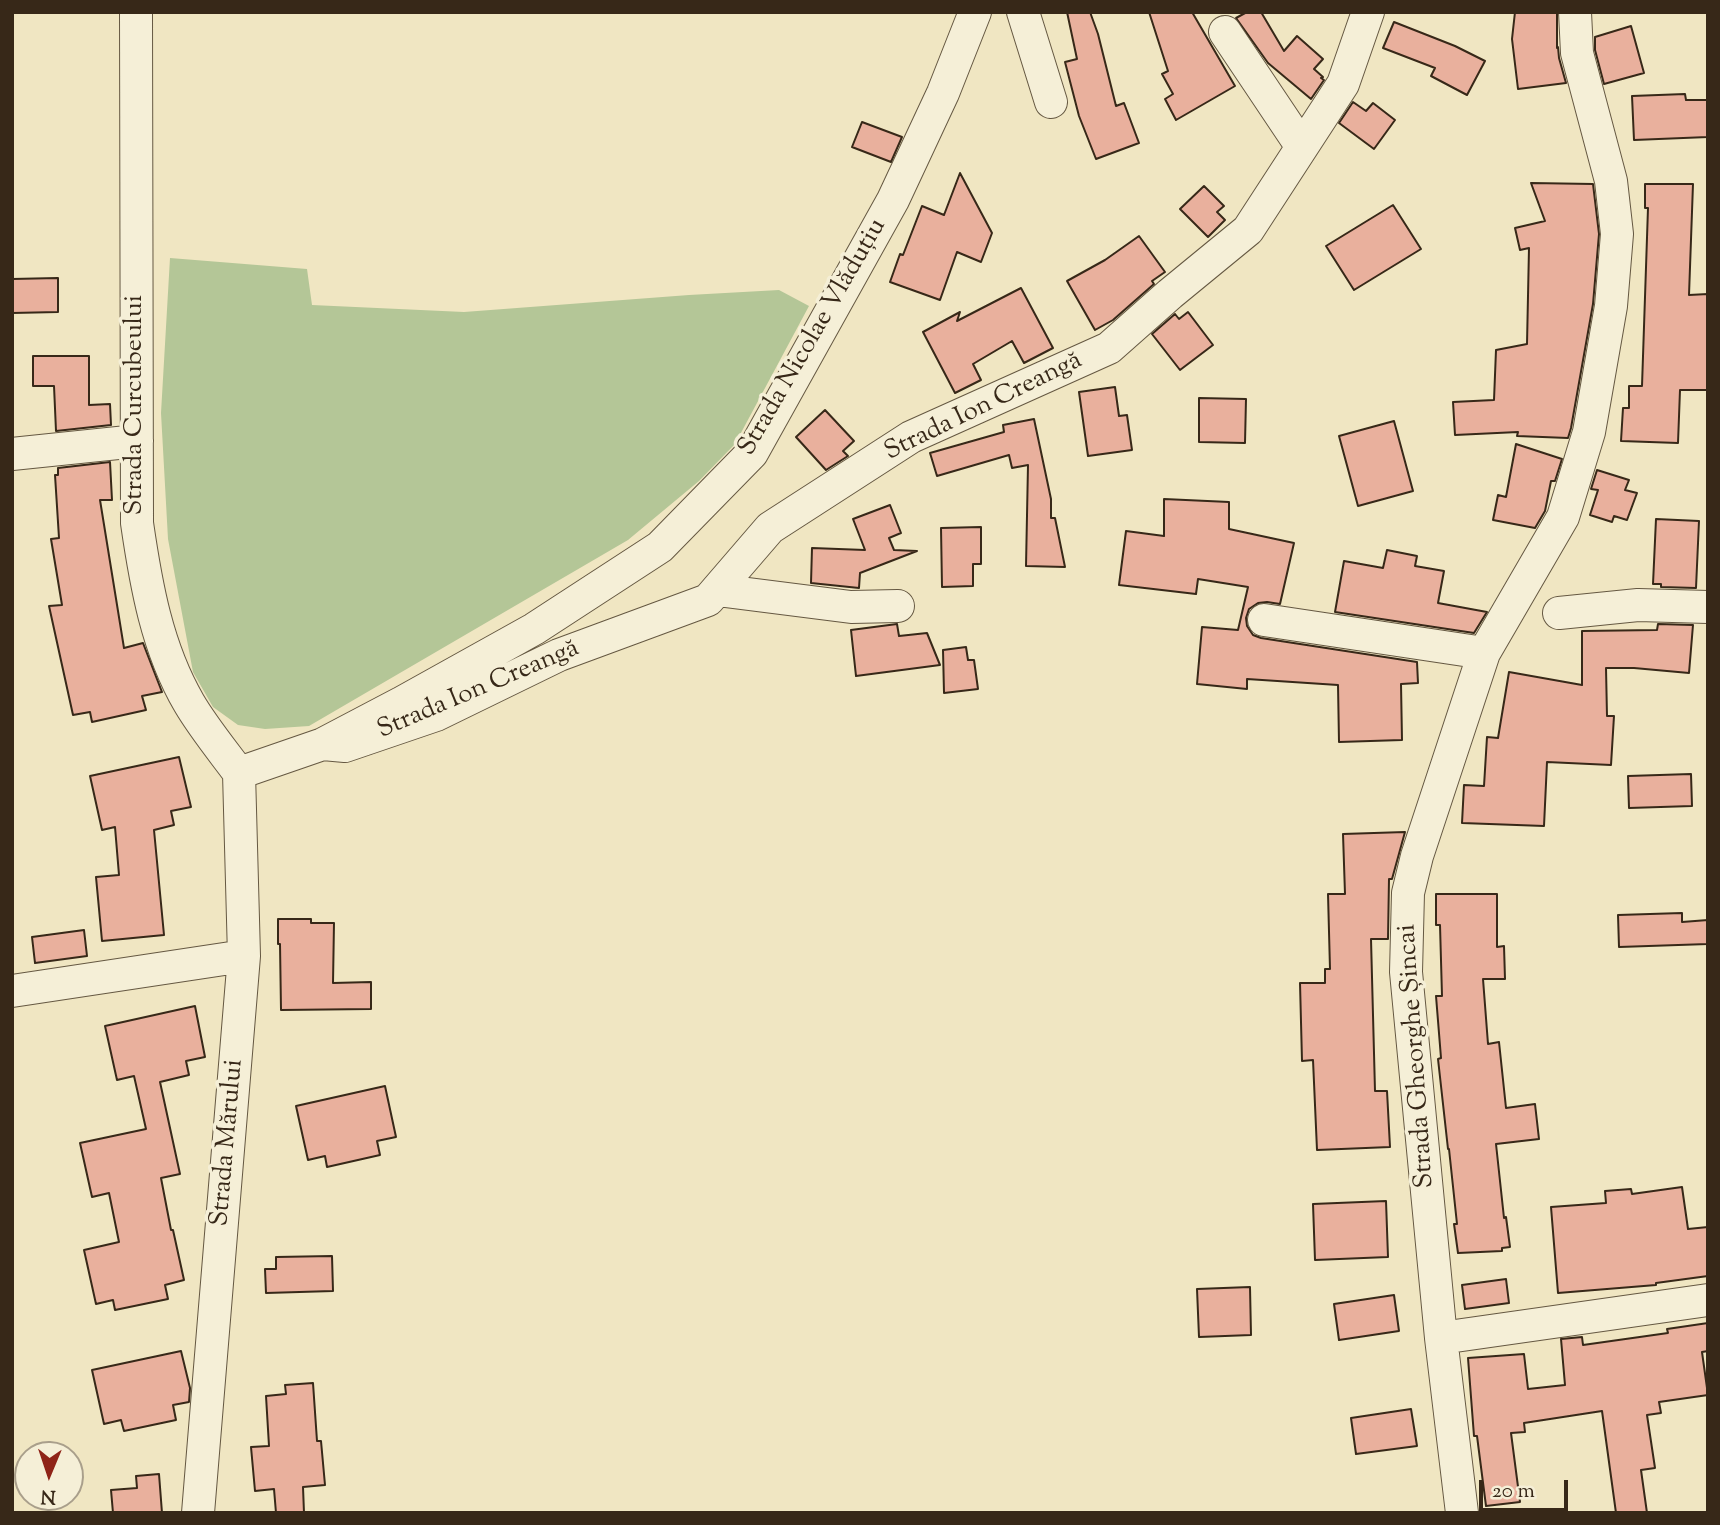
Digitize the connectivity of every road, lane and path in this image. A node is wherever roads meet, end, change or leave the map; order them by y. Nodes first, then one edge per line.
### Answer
1 (136, 12) edge
2 (975, 12) edge
3 (1023, 12) edge
4 (1368, 12) edge
5 (1575, 12) edge
6 (1225, 32) dead end
7 (1051, 102) dead end
8 (1302, 147) junction
9 (137, 441) junction
10 (12, 454) edge
11 (718, 590) junction
12 (898, 606) dead end
13 (1708, 607) edge
14 (1559, 613) dead end
15 (1264, 620) dead end
16 (1484, 653) junction
17 (323, 744) junction
18 (239, 773) junction
19 (244, 956) junction
20 (12, 991) edge
21 (1708, 1300) edge
22 (1441, 1338) junction
23 (198, 1513) edge
24 (1462, 1513) edge

1 - 9 street, Strada Curcubeului
2 - 17 street, Strada Nicolae Vlăduțiu
3 - 7 street
4 - 8 street, Strada Ion Creangă
5 - 16 street, Strada Gheorghe Șincai
6 - 8 street
8 - 11 street, Strada Ion Creangă
9 - 10 street
9 - 18 street, Strada Curcubeului
11 - 12 street
11 - 17 street, Strada Ion Creangă
13 - 14 street
15 - 16 street
16 - 22 street, Strada Gheorghe Șincai
17 - 18 street, Strada Nicolae Vlăduțiu
18 - 19 street, Strada Mărului
19 - 20 street
19 - 23 street, Strada Mărului
21 - 22 street
22 - 24 street, Strada Gheorghe Șincai

